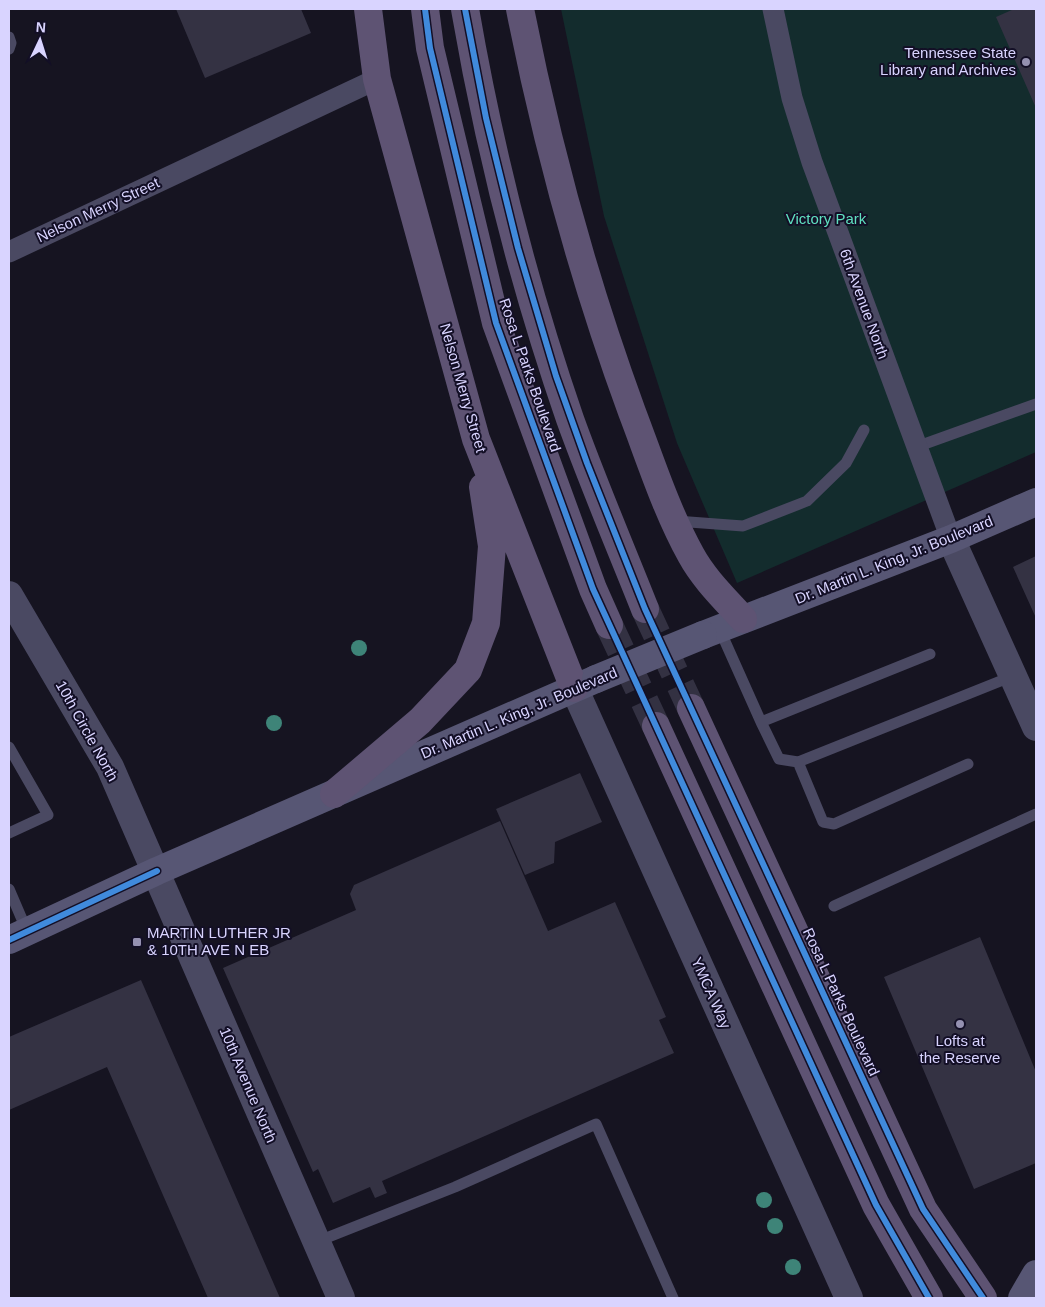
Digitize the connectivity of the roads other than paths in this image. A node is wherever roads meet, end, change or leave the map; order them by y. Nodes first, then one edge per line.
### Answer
1 (368, 9) edge
2 (425, 9) edge
3 (466, 9) edge
4 (520, 9) edge
5 (773, 9) edge
6 (9, 37) edge
7 (9, 49) edge
8 (377, 78) junction
9 (9, 252) edge
10 (1036, 404) edge
11 (864, 430) dead end
12 (476, 439) junction
13 (916, 447) junction
14 (1036, 502) edge
15 (676, 521) junction
16 (951, 539) junction
17 (9, 595) edge
18 (645, 610) tunnel mouth
19 (609, 624) tunnel mouth
20 (722, 627) junction
21 (930, 654) dead end
22 (1013, 676) junction
23 (585, 683) junction
24 (691, 708) tunnel mouth
25 (761, 722) junction
26 (656, 726) tunnel mouth
27 (1036, 727) edge
28 (9, 747) edge
29 (798, 762) junction
30 (968, 764) dead end
31 (334, 794) junction
32 (1036, 814) edge
33 (9, 833) edge
34 (157, 871) junction
35 (9, 889) edge
36 (834, 906) dead end
37 (18, 936) edge
38 (876, 1204) junction
39 (316, 1242) junction
40 (341, 1298) edge
41 (673, 1298) edge
42 (849, 1298) edge
43 (908, 1298) edge
44 (929, 1298) edge
45 (984, 1298) edge

1 - 8 main road, Nelson Merry Street
2 - 19 main road, Rosa L Parks Boulevard
3 - 18 main road, Rosa L Parks Boulevard
4 - 15 main road
5 - 13 street, 6th Avenue North
6 - 7 lane
8 - 9 street, Nelson Merry Street
8 - 12 main road, Nelson Merry Street
10 - 13 lane
11 - 15 lane
12 - 23 main road, Nelson Merry Street
12 - 31 main road
13 - 16 street, 6th Avenue North
14 - 16 main road, Dr. Martin L. King, Jr. Boulevard
15 - 20 main road
16 - 20 main road, Dr. Martin L. King, Jr. Boulevard
16 - 22 street
17 - 34 street, 10th Circle North
20 - 23 main road, Dr. Martin L. King, Jr. Boulevard, bridge
20 - 25 lane
21 - 25 lane
22 - 27 street
22 - 29 lane
23 - 31 main road, Dr. Martin L. King, Jr. Boulevard
23 - 42 street, YMCA Way
24 - 45 main road, Rosa L Parks Boulevard
25 - 29 lane
26 - 38 main road
28 - 33 lane
29 - 30 lane
31 - 34 main road, Dr. Martin L. King, Jr. Boulevard
32 - 36 lane
34 - 37 main road, Dr. Martin L. King, Jr. Boulevard
34 - 39 street, 10th Avenue North
35 - 37 lane
38 - 43 main road
38 - 44 main road
39 - 40 street, 10th Avenue North
39 - 41 lane

